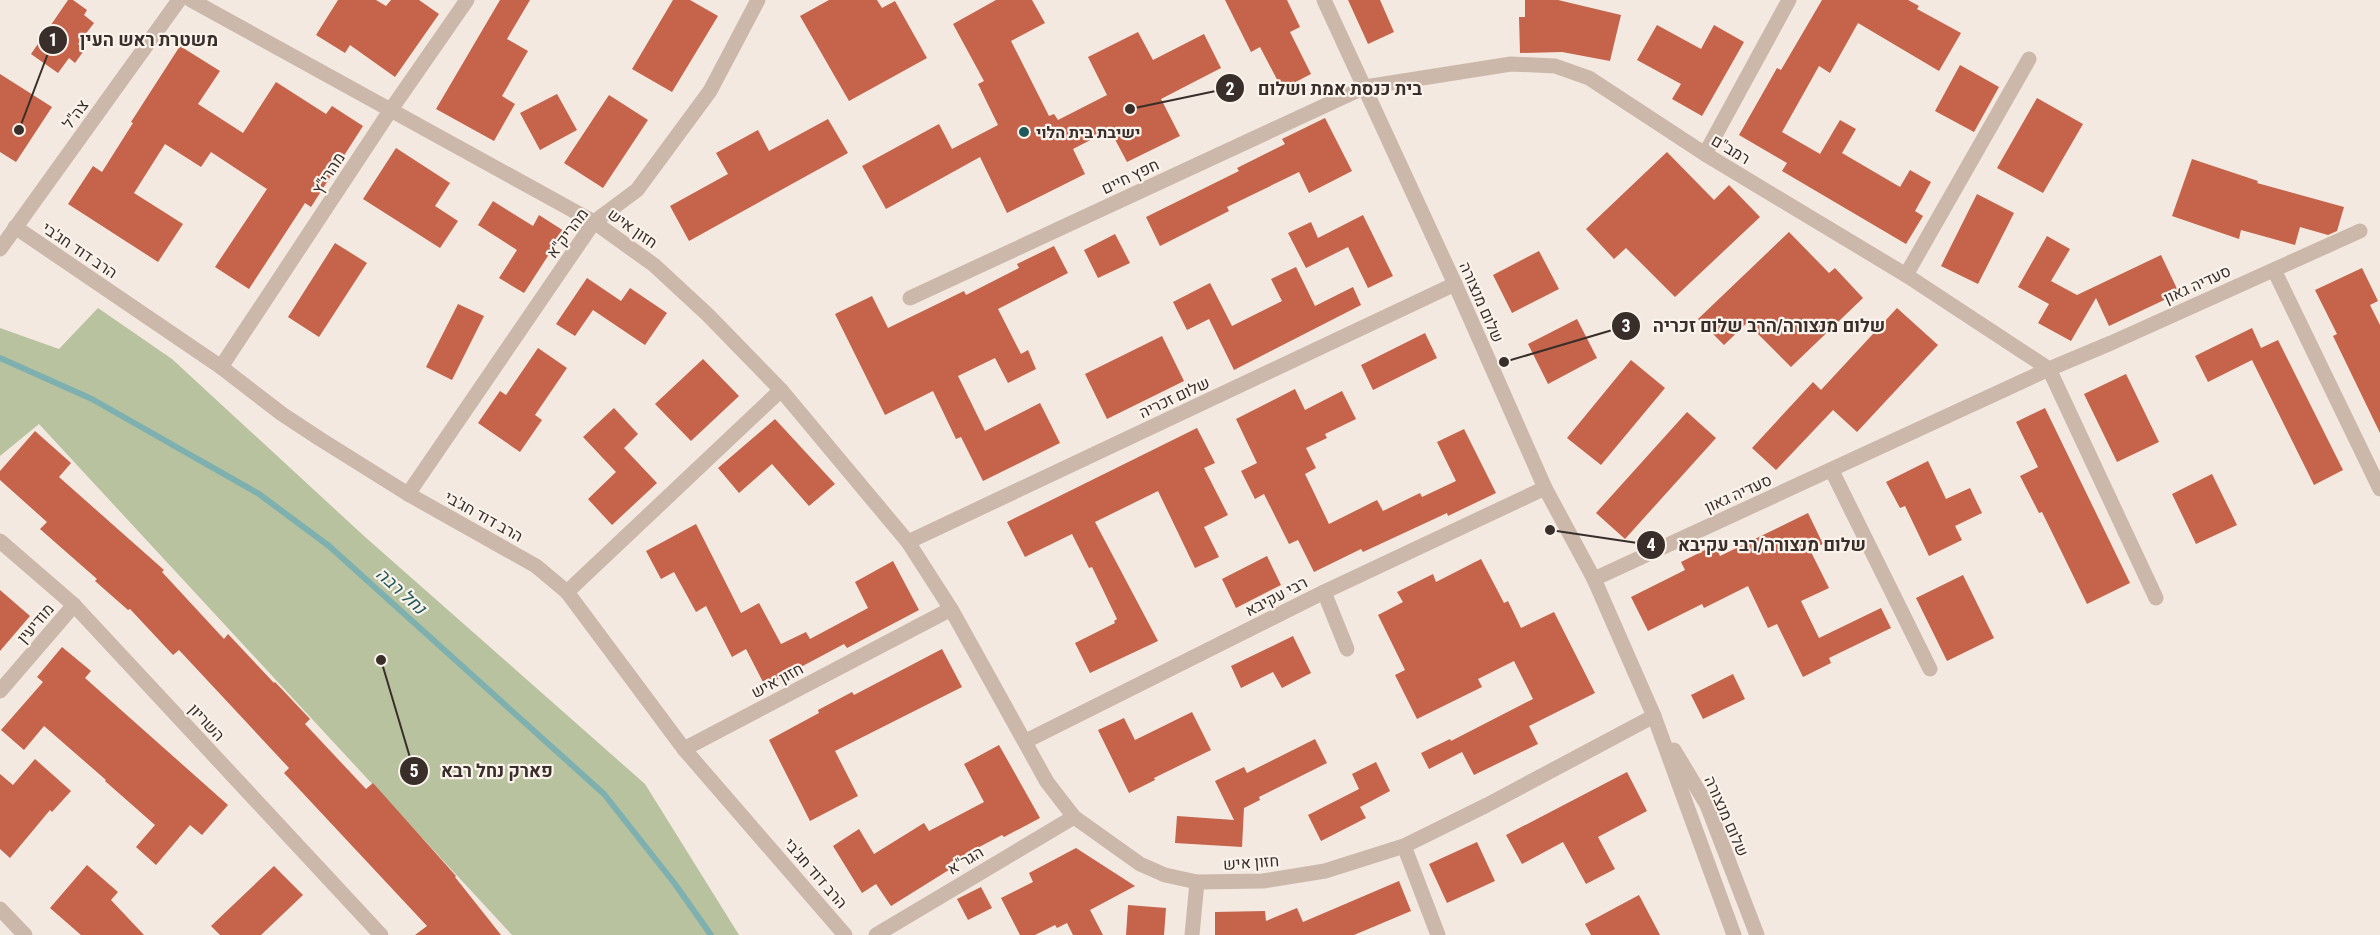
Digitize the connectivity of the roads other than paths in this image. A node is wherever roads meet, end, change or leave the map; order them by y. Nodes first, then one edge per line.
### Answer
1 (178, 0) edge
2 (191, 0) edge
3 (467, 0) edge
4 (758, 0) edge
5 (1324, 0) edge
6 (1789, 0) edge
7 (2029, 59) dead end
8 (1365, 87) junction
9 (390, 111) junction
10 (1705, 154) junction
11 (594, 222) junction
12 (15, 227) junction
13 (2360, 231) dead end
14 (0, 249) edge
15 (2274, 270) junction
16 (1906, 275) junction
17 (1455, 284) junction
18 (910, 298) dead end
19 (221, 368) junction
20 (2049, 369) junction
21 (781, 390) junction
22 (1832, 471) junction
23 (1545, 488) junction
24 (2380, 489) edge
25 (408, 494) junction
26 (0, 541) edge
27 (908, 542) junction
28 (1594, 579) junction
29 (567, 592) junction
30 (1324, 592) junction
31 (2156, 598) dead end
32 (74, 605) junction
33 (951, 609) junction
34 (1347, 649) dead end
35 (1930, 669) dead end
36 (0, 691) edge
37 (1654, 716) junction
38 (1026, 741) junction
39 (684, 749) junction
40 (1074, 817) junction
41 (1404, 846) junction
42 (1197, 882) junction
43 (0, 909) edge
44 (25, 935) edge
45 (381, 935) edge
46 (845, 935) edge
47 (876, 935) edge
48 (1192, 935) edge
49 (1438, 935) edge
50 (1734, 935) edge
51 (1758, 935) edge

1 - 12 street, צה"ל
2 - 9 street, חזון איש
3 - 9 street, מהרי"ץ
4 - 11 street, מהריק"א
5 - 8 street, שלום מנצורה
6 - 10 street
7 - 16 street
8 - 10 street, רמב"ם
8 - 17 street, שלום מנצורה
8 - 18 street, חפץ חיים
9 - 11 street, חזון איש
9 - 19 street, מהרי"ץ
10 - 16 street, רמב"ם
11 - 21 street, חזון איש
11 - 25 street, מהריק"א
12 - 14 street, צה"ל
12 - 19 street, הרב דוד חג'בי
13 - 15 street, סעדיה גאון
15 - 20 street, סעדיה גאון
15 - 24 street
16 - 20 street, רמב"ם
17 - 23 street, שלום מנצורה
17 - 27 street, שלום זכריה
19 - 25 street, הרב דוד חג'בי
20 - 22 street, סעדיה גאון
20 - 31 street
21 - 27 street, חזון איש
21 - 29 street
22 - 28 street, סעדיה גאון
22 - 35 street
23 - 28 street, שלום מנצורה
23 - 30 street, רבי עקיבא
25 - 29 street, הרב דוד חג'בי
26 - 32 street, השריון
27 - 33 street, חזון איש
28 - 37 street, שלום מנצורה
29 - 39 street, הרב דוד חג'בי
30 - 34 street
30 - 38 street, רבי עקיבא
32 - 36 street, מודיעין
32 - 45 street, השריון
33 - 38 street, חזון איש
33 - 39 street, חזון איש
37 - 41 street, חזון איש
37 - 50 street, שלום מנצורה
37 - 51 street, שלום מנצורה
38 - 40 street, חזון איש
39 - 46 street, הרב דוד חג'בי
40 - 42 street, חזון איש
40 - 47 street, הגר"א
41 - 42 street, חזון איש
41 - 49 street
42 - 48 street
43 - 44 street

